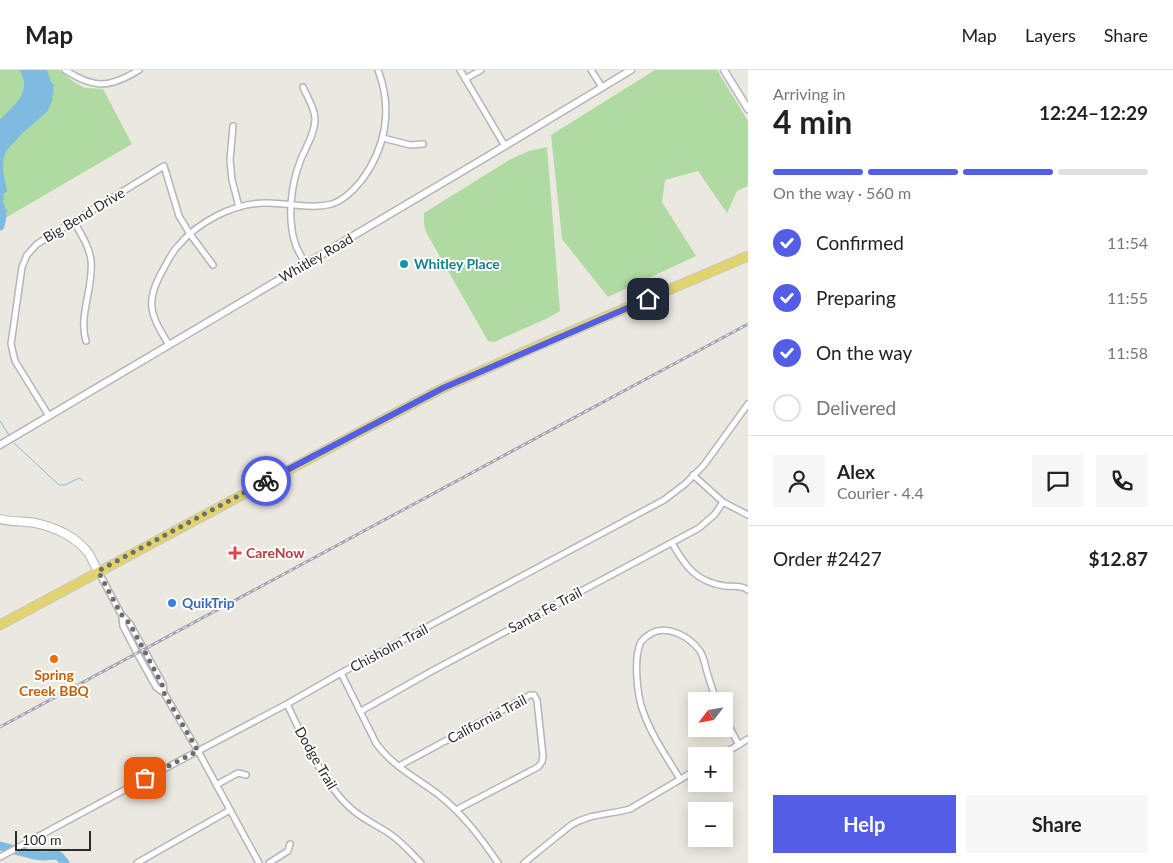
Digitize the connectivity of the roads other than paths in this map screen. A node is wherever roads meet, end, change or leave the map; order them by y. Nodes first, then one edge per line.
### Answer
1 (65, 70) edge
2 (139, 70) edge
3 (378, 70) edge
4 (460, 70) edge
5 (481, 70) edge
6 (591, 70) edge
7 (631, 70) edge
8 (724, 70) edge
9 (465, 79) junction
10 (302, 87) dead end
11 (602, 87) junction
12 (748, 109) edge
13 (233, 126) dead end
14 (383, 138) junction
15 (423, 144) dead end
16 (505, 146) junction
17 (292, 204) junction
18 (239, 207) junction
19 (74, 222) junction
20 (190, 234) junction
21 (748, 256) edge
22 (305, 263) junction
23 (213, 264) dead end
24 (86, 341) dead end
25 (169, 345) junction
26 (748, 404) edge
27 (49, 416) junction
28 (0, 445) edge
29 (694, 475) junction
30 (723, 502) junction
31 (748, 515) edge
32 (0, 519) edge
33 (672, 543) junction
34 (98, 571) junction
35 (748, 590) edge
36 (0, 625) edge
37 (341, 673) junction
38 (713, 692) edge
39 (287, 704) junction
40 (361, 711) junction
41 (733, 734) edge
42 (748, 740) edge
43 (739, 745) junction
44 (733, 748) edge
45 (198, 751) junction
46 (399, 766) junction
47 (688, 774) edge
48 (246, 775) dead end
49 (680, 779) junction
50 (216, 785) junction
51 (230, 810) junction
52 (456, 810) junction
53 (290, 844) dead end
54 (0, 857) edge
55 (137, 863) edge
56 (259, 863) edge
57 (269, 863) edge
58 (421, 863) edge
59 (498, 863) edge
60 (524, 863) edge

1 - 2 street
3 - 14 street
4 - 9 street
5 - 9 street
6 - 11 street
7 - 11 street, Whitley Road
8 - 12 street
9 - 16 street
10 - 17 street
11 - 16 street, Whitley Road
13 - 18 street
14 - 15 street
14 - 17 street
16 - 22 street, Whitley Road
17 - 18 street
17 - 22 street
18 - 20 street
19 - 20 street, Big Bend Drive
19 - 24 street
19 - 27 street, Big Bend Drive
20 - 23 street
20 - 25 street
21 - 34 main road
22 - 25 street, Whitley Road
25 - 27 street, Whitley Road
26 - 29 street, Chisholm Trail
27 - 28 street, Whitley Road
29 - 30 street
29 - 37 street, Chisholm Trail
30 - 31 street
30 - 33 street, Santa Fe Trail
32 - 34 main road
33 - 35 street
33 - 40 street, Santa Fe Trail
34 - 36 main road
34 - 45 street
37 - 39 street, Chisholm Trail
37 - 40 street
38 - 49 street
39 - 45 street, Chisholm Trail
39 - 58 street, Dodge Trail
40 - 46 street
41 - 43 street
42 - 43 street
43 - 44 street
45 - 50 street
45 - 54 street, Chisholm Trail
46 - 52 street
46 - 52 street, California Trail
47 - 49 street
48 - 50 street
49 - 60 street
50 - 51 street
51 - 55 street
51 - 56 street
52 - 59 street
53 - 57 street

